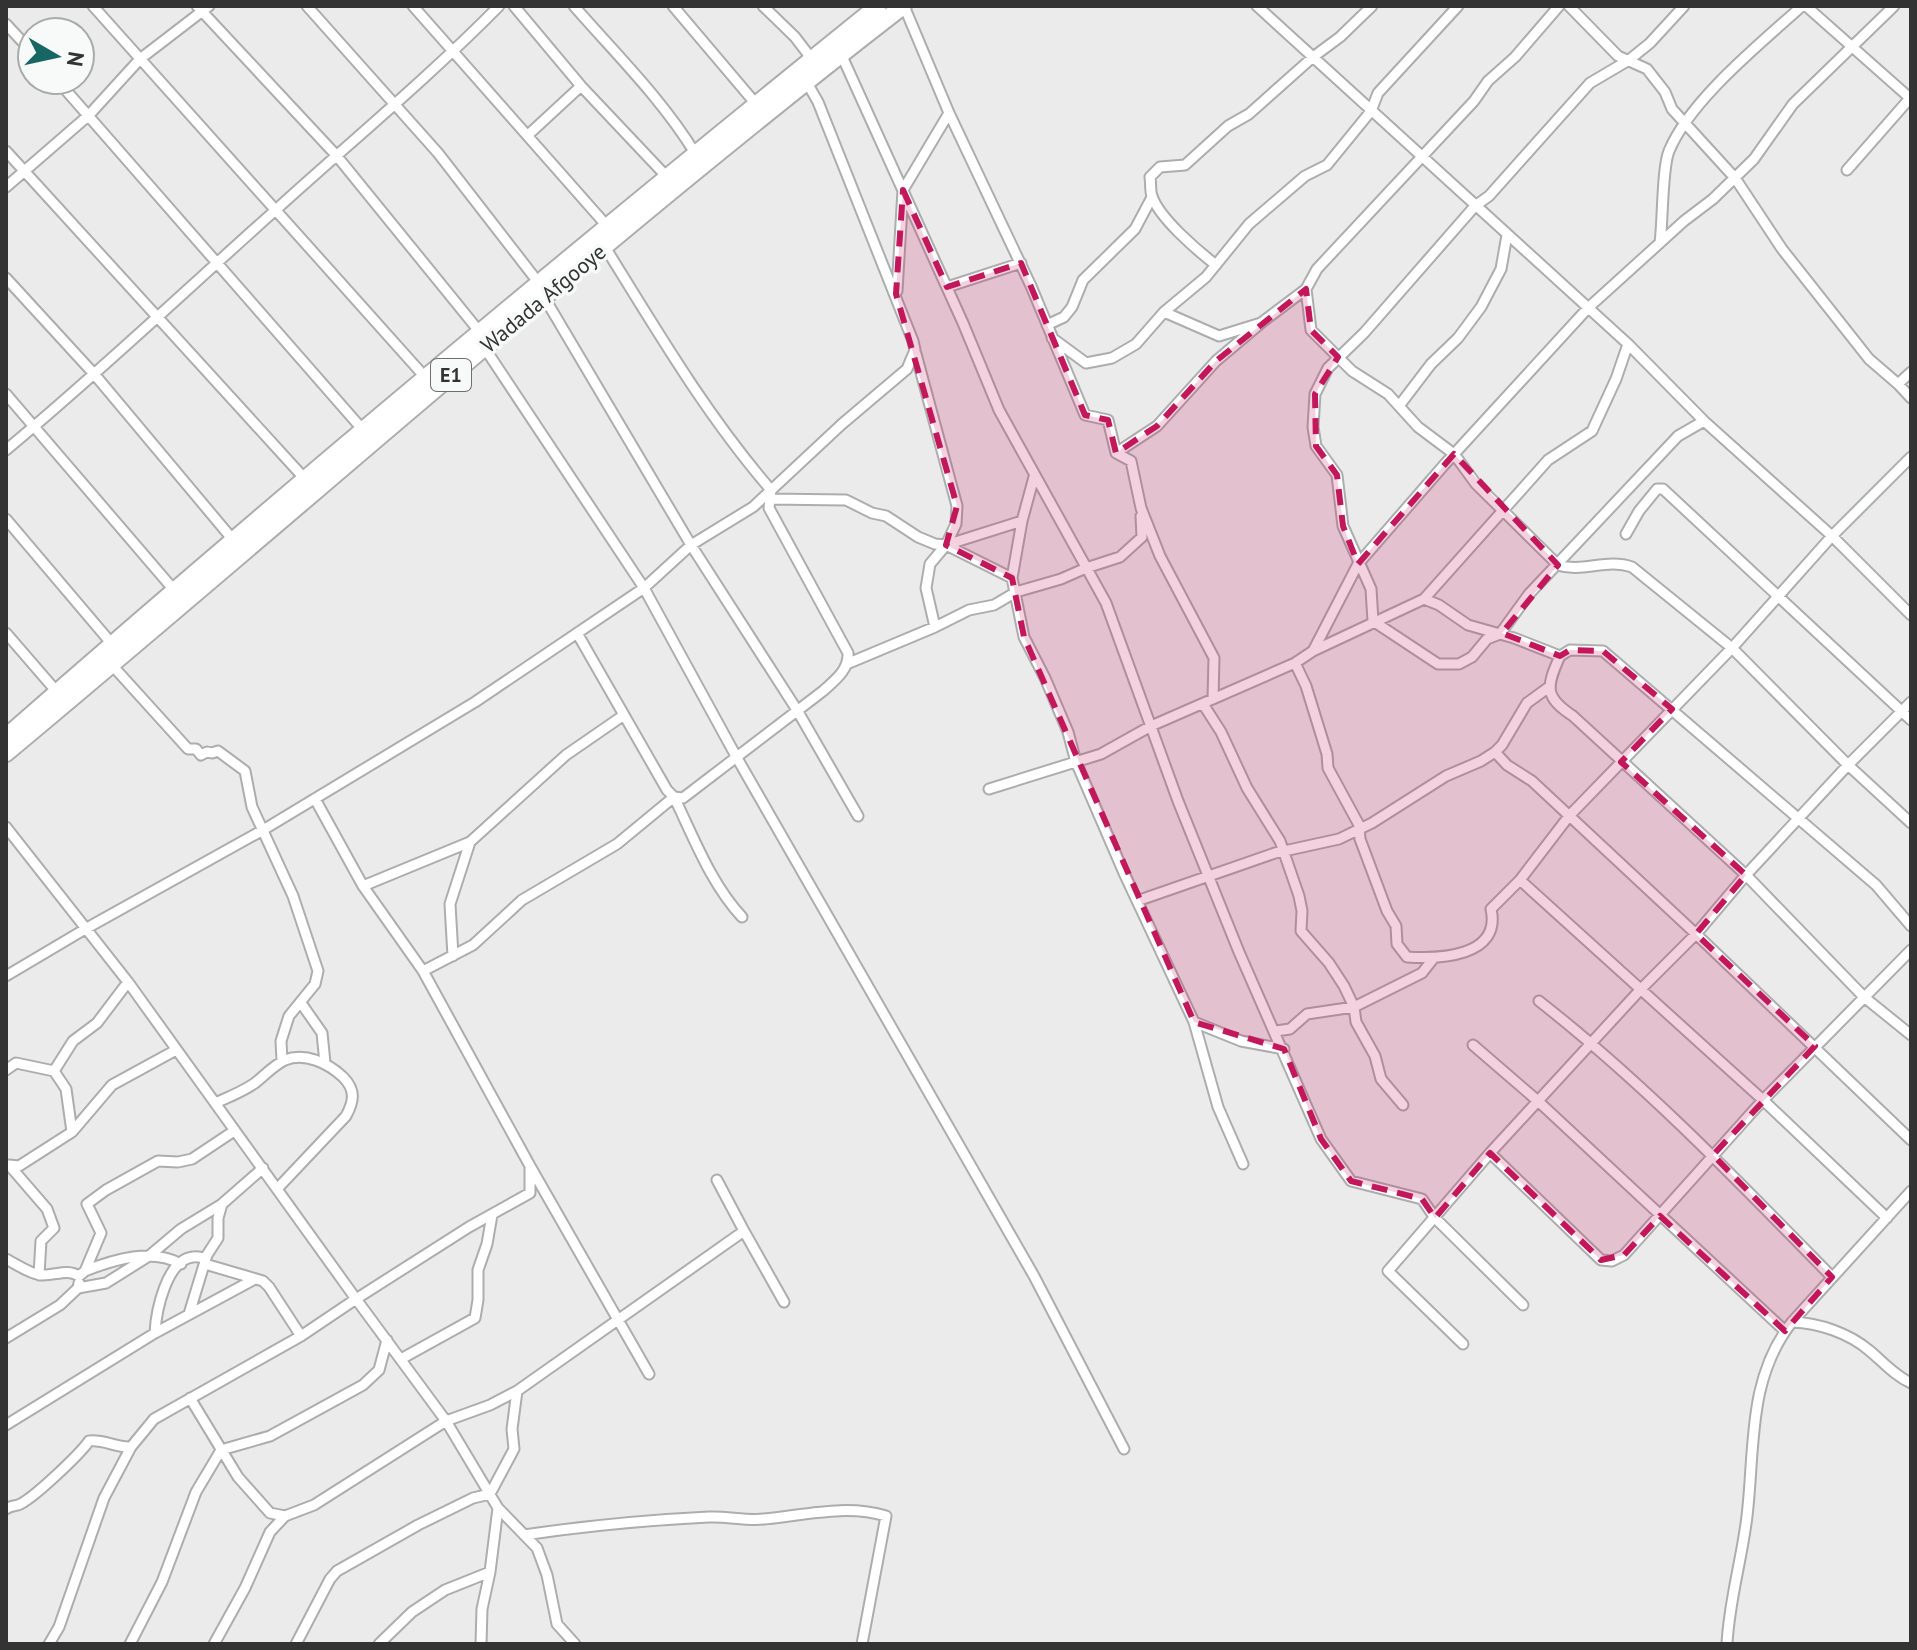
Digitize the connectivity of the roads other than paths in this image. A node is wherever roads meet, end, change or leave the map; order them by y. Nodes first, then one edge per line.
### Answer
1 (93, 6) edge
2 (307, 6) edge
3 (413, 6) edge
4 (499, 6) edge
5 (514, 6) edge
6 (673, 6) edge
7 (763, 6) edge
8 (903, 6) edge
9 (1257, 6) edge
10 (1274, 6) edge
11 (1372, 6) edge
12 (1458, 6) edge
13 (1559, 6) edge
14 (1569, 6) edge
15 (1684, 6) edge
16 (1804, 6) edge
17 (1894, 6) edge
18 (577, 7) edge
19 (873, 7) edge
20 (203, 8) edge
21 (1268, 16) junction
22 (1854, 47) junction
23 (454, 52) junction
24 (841, 54) junction
25 (1313, 57) junction
26 (811, 58) junction
27 (140, 59) junction
28 (1629, 60) junction
29 (806, 81) junction
30 (581, 86) junction
31 (72, 96) edge
32 (1911, 98) edge
33 (756, 104) junction
34 (394, 106) junction
35 (1371, 111) junction
36 (949, 113) junction
37 (89, 115) junction
38 (1684, 124) junction
39 (528, 135) junction
40 (6, 151) edge
41 (695, 153) junction
42 (336, 155) junction
43 (1422, 157) junction
44 (1847, 170) dead end
45 (24, 171) junction
46 (667, 177) junction
47 (1735, 178) junction
48 (6, 187) edge
49 (903, 190) junction
50 (1152, 197) junction
51 (1475, 206) junction
52 (276, 208) junction
53 (607, 226) junction
54 (1507, 235) junction
55 (1660, 243) junction
56 (605, 247) junction
57 (1021, 263) junction
58 (216, 265) junction
59 (1216, 265) junction
60 (6, 278) edge
61 (947, 287) junction
62 (541, 289) junction
63 (1306, 289) junction
64 (896, 294) junction
65 (1588, 308) junction
66 (1164, 312) junction
67 (158, 318) junction
68 (1261, 323) junction
69 (1047, 325) junction
70 (1052, 338) junction
71 (482, 339) junction
72 (1628, 344) junction
73 (915, 350) junction
74 (1338, 357) junction
75 (1911, 372) edge
76 (95, 375) junction
77 (425, 377) junction
78 (1898, 384) junction
79 (6, 394) edge
80 (1911, 398) edge
81 (1399, 406) junction
82 (1704, 421) junction
83 (34, 427) junction
84 (363, 430) junction
85 (6, 450) edge
86 (1116, 453) junction
87 (1454, 454) junction
88 (1911, 457) edge
89 (1034, 477) junction
90 (305, 479) junction
91 (770, 495) junction
92 (1141, 508) junction
93 (1504, 512) junction
94 (6, 519) edge
95 (1022, 521) junction
96 (1626, 534) dead end
97 (1832, 536) junction
98 (234, 541) junction
99 (691, 545) junction
100 (946, 545) junction
101 (1358, 564) junction
102 (1558, 565) junction
103 (1086, 568) junction
104 (1012, 578) junction
105 (644, 588) junction
106 (174, 590) junction
107 (1016, 592) junction
108 (1779, 594) junction
109 (1424, 599) junction
110 (1911, 615) edge
111 (1373, 621) junction
112 (935, 627) junction
113 (6, 633) edge
114 (577, 633) junction
115 (1500, 634) junction
116 (112, 644) junction
117 (1732, 648) junction
118 (1313, 651) junction
119 (1560, 656) junction
120 (849, 663) junction
121 (1295, 663) junction
122 (111, 664) junction
123 (1549, 687) junction
124 (57, 692) junction
125 (1208, 702) junction
126 (1911, 702) edge
127 (1672, 709) junction
128 (797, 710) junction
129 (1902, 712) junction
130 (624, 715) junction
131 (1911, 720) edge
132 (1151, 726) junction
133 (6, 737) edge
134 (1495, 752) junction
135 (6, 753) edge
136 (737, 758) junction
137 (1076, 762) junction
138 (1621, 762) junction
139 (1848, 765) junction
140 (989, 789) dead end
141 (674, 797) junction
142 (315, 799) junction
143 (858, 816) dead end
144 (1569, 816) junction
145 (1798, 818) junction
146 (1911, 823) edge
147 (6, 827) edge
148 (1359, 829) junction
149 (263, 830) junction
150 (470, 842) junction
151 (1284, 851) junction
152 (1208, 875) junction
153 (1746, 875) junction
154 (1520, 880) junction
155 (363, 886) junction
156 (1137, 901) junction
157 (742, 917) dead end
158 (1911, 926) edge
159 (87, 928) junction
160 (1696, 934) junction
161 (1911, 950) edge
162 (453, 956) junction
163 (1433, 959) junction
164 (423, 971) junction
165 (6, 976) edge
166 (128, 982) junction
167 (1641, 989) junction
168 (1864, 997) junction
169 (1539, 1001) dead end
170 (301, 1003) junction
171 (1354, 1007) junction
172 (1194, 1022) junction
173 (1276, 1031) junction
174 (1911, 1035) edge
175 (1594, 1043) junction
176 (1473, 1045) dead end
177 (1815, 1046) junction
178 (1284, 1049) junction
179 (176, 1050) junction
180 (282, 1061) junction
181 (325, 1063) junction
182 (6, 1070) edge
183 (54, 1071) junction
184 (1763, 1100) junction
185 (1539, 1102) junction
186 (215, 1103) junction
187 (1403, 1105) dead end
188 (234, 1131) junction
189 (72, 1132) junction
190 (1911, 1140) edge
191 (1490, 1153) junction
192 (1713, 1155) junction
193 (10, 1164) edge
194 (1243, 1164) dead end
195 (530, 1166) junction
196 (263, 1168) junction
197 (717, 1180) dead end
198 (277, 1189) junction
199 (1911, 1191) edge
200 (222, 1204) junction
201 (492, 1215) junction
202 (1660, 1216) junction
203 (1435, 1218) junction
204 (1887, 1218) junction
205 (744, 1231) junction
206 (149, 1256) junction
207 (6, 1259) edge
208 (206, 1261) junction
209 (181, 1264) junction
210 (82, 1273) junction
211 (39, 1275) junction
212 (1832, 1277) junction
213 (253, 1280) junction
214 (78, 1288) junction
215 (356, 1299) junction
216 (784, 1302) dead end
217 (1523, 1305) dead end
218 (189, 1314) junction
219 (619, 1319) junction
220 (1792, 1322) junction
221 (1785, 1331) junction
222 (155, 1333) junction
223 (301, 1336) junction
224 (6, 1338) edge
225 (387, 1340) junction
226 (1463, 1344) dead end
227 (401, 1359) junction
228 (649, 1374) dead end
229 (1911, 1383) edge
230 (517, 1391) junction
231 (190, 1398) junction
232 (446, 1421) junction
233 (6, 1425) edge
234 (131, 1447) junction
235 (1124, 1449) dead end
236 (221, 1450) junction
237 (490, 1494) junction
238 (498, 1508) junction
239 (6, 1509) edge
240 (285, 1516) junction
241 (524, 1535) junction
242 (490, 1572) junction
243 (49, 1644) edge
244 (130, 1644) edge
245 (214, 1644) edge
246 (296, 1644) edge
247 (379, 1644) edge
248 (481, 1644) edge
249 (575, 1644) edge
250 (862, 1644) edge
251 (1727, 1644) edge

1 - 27 street
2 - 34 street
3 - 23 street
4 - 23 street
5 - 30 street
6 - 33 street
7 - 26 street
8 - 24 highway, Wadada Afgooye / E1
8 - 36 street
9 - 21 street
10 - 21 street
11 - 25 street
12 - 35 street
13 - 43 street
14 - 28 street
15 - 28 street
16 - 22 street
16 - 38 street
17 - 22 street
18 - 41 street
19 - 26 highway, Wadada Afgooye / E1
20 - 27 street
20 - 42 street
21 - 25 street
22 - 32 street
22 - 47 street
23 - 34 street
23 - 39 street
24 - 29 highway, Wadada Afgooye / E1
24 - 49 street
25 - 35 street
25 - 50 street
26 - 33 highway, Wadada Afgooye / E1
27 - 37 street
27 - 52 street
28 - 38 street
28 - 51 street
29 - 56 highway, Wadada Afgooye / E1
29 - 64 street
30 - 39 street
30 - 46 street
31 - 37 street
32 - 44 street
33 - 41 highway, Wadada Afgooye / E1
34 - 42 street
34 - 62 street
35 - 43 street
35 - 59 street
36 - 49 street
36 - 57 street
37 - 45 street
37 - 58 street
38 - 47 street
38 - 55 street
39 - 53 street
40 - 45 street
41 - 46 highway, Wadada Afgooye / E1
42 - 52 street
42 - 71 street
43 - 51 street
43 - 63 street
45 - 48 street
45 - 67 street
46 - 53 highway, Wadada Afgooye / E1
47 - 55 street
47 - 78 street
49 - 61 street
49 - 64 street
50 - 59 street
50 - 69 street
51 - 54 street
51 - 74 street
52 - 58 street
52 - 77 street
53 - 62 highway, Wadada Afgooye / E1
54 - 65 street
54 - 81 street
55 - 65 street
56 - 62 highway, Wadada Afgooye / E1
56 - 91 street
57 - 61 street
57 - 69 street
58 - 67 street
58 - 84 street
59 - 66 street
60 - 76 street
61 - 89 street
62 - 71 highway, Wadada Afgooye / E1
62 - 99 street
63 - 68 street
63 - 74 street
64 - 73 street
65 - 72 street
65 - 87 street
66 - 68 street
66 - 70 street
67 - 76 street
67 - 90 street
68 - 86 street
69 - 70 street
70 - 86 street
71 - 77 highway, Wadada Afgooye / E1
71 - 105 street
71 - 122 highway, Wadada Afgooye / E1
72 - 82 street
72 - 93 street
73 - 91 street
73 - 100 street
74 - 81 street
74 - 101 street
75 - 78 street
76 - 83 street
76 - 98 street
77 - 84 highway, Wadada Afgooye / E1
78 - 80 street
79 - 83 street
81 - 87 street
82 - 97 street
82 - 102 street
83 - 85 street
83 - 106 street
84 - 90 highway, Wadada Afgooye / E1
86 - 92 street
87 - 93 street
87 - 101 street
88 - 97 street
89 - 95 street
89 - 103 street
90 - 98 highway, Wadada Afgooye / E1
91 - 99 street
91 - 100 street
91 - 120 street
92 - 103 street
92 - 125 street
93 - 102 street
93 - 109 street
94 - 116 street
95 - 100 street
95 - 104 street
96 - 108 street
97 - 108 street
97 - 110 street
98 - 106 highway, Wadada Afgooye / E1
99 - 105 street
99 - 128 street
100 - 104 street
100 - 112 street
101 - 111 street
101 - 118 street
102 - 115 street
102 - 117 street
103 - 107 street
103 - 132 street
104 - 107 street
105 - 114 street
105 - 136 street
106 - 116 highway, Wadada Afgooye / E1
107 - 112 street
107 - 137 street
108 - 117 street
108 - 129 street
109 - 111 street
109 - 115 street
111 - 115 street
111 - 118 street
112 - 120 street
113 - 124 street
114 - 130 street
114 - 142 street
115 - 119 street
116 - 124 highway, Wadada Afgooye / E1
117 - 127 street
117 - 139 street
118 - 121 street
119 - 123 street
119 - 127 street
120 - 128 street
121 - 125 street
121 - 148 street
122 - 135 highway, Wadada Afgooye / E1
122 - 149 street
123 - 134 street
123 - 138 street
124 - 133 highway, Wadada Afgooye / E1
125 - 132 street
125 - 151 street
126 - 129 street
127 - 138 street
127 - 145 street
128 - 136 street
128 - 143 street
129 - 131 street
129 - 139 street
130 - 141 street
130 - 150 street
132 - 137 street
132 - 152 street
134 - 144 street
134 - 148 street
136 - 141 street
136 - 235 street
137 - 140 street
137 - 156 street
138 - 144 street
138 - 153 street
139 - 145 street
139 - 146 street
141 - 157 street
141 - 162 street
142 - 149 street
142 - 155 street
144 - 154 street
144 - 160 street
145 - 153 street
145 - 158 street
147 - 159 street
148 - 151 street
148 - 163 street
149 - 159 street
149 - 170 street
150 - 155 street
150 - 162 street
151 - 152 street
151 - 171 street
152 - 156 street
152 - 173 street
153 - 160 street
153 - 168 street
154 - 163 street
154 - 167 street
155 - 164 street
156 - 172 street
159 - 165 street
159 - 166 street
160 - 167 street
160 - 177 street
161 - 168 street
162 - 164 street
163 - 171 street
164 - 195 street
166 - 179 street
166 - 183 street
167 - 175 street
167 - 184 street
168 - 174 street
168 - 177 street
169 - 175 street
170 - 180 street
170 - 181 street
171 - 173 street
171 - 187 street
172 - 178 street
172 - 194 street
173 - 178 street
175 - 185 street
175 - 192 street
176 - 185 street
177 - 184 street
177 - 190 street
178 - 203 street
179 - 186 street
179 - 189 street
180 - 181 street
180 - 186 street
181 - 198 street
182 - 183 street
183 - 189 street
184 - 192 street
184 - 204 street
185 - 191 street
185 - 202 street
186 - 188 street
188 - 196 street
188 - 210 street
189 - 193 street
191 - 202 street
191 - 203 street
192 - 202 street
192 - 212 street
193 - 211 street
195 - 201 street
195 - 219 street
196 - 198 street
196 - 200 street
197 - 205 street
198 - 215 street
199 - 204 street
200 - 206 street
200 - 208 street
201 - 215 street
201 - 227 street
202 - 221 street
203 - 217 street
203 - 226 street
204 - 212 street
205 - 216 street
205 - 219 street
206 - 209 street
206 - 210 street
206 - 214 street
207 - 211 street
208 - 209 street
208 - 213 street
208 - 218 street
209 - 222 street
210 - 211 street
210 - 214 street
212 - 220 street
213 - 218 street
213 - 223 street
214 - 224 street
215 - 223 street
215 - 225 street
218 - 222 street
219 - 228 street
219 - 230 street
220 - 221 street
220 - 229 street
221 - 251 street
222 - 233 street
223 - 231 street
225 - 227 street
225 - 236 street
227 - 232 street
230 - 232 street
230 - 237 street
231 - 234 street
231 - 236 street
232 - 237 street
232 - 240 street
234 - 239 street
234 - 243 street
236 - 240 street
236 - 244 street
237 - 238 street
237 - 246 street
238 - 241 street
238 - 242 street
240 - 245 street
241 - 249 street
241 - 250 street
242 - 247 street
242 - 248 street

